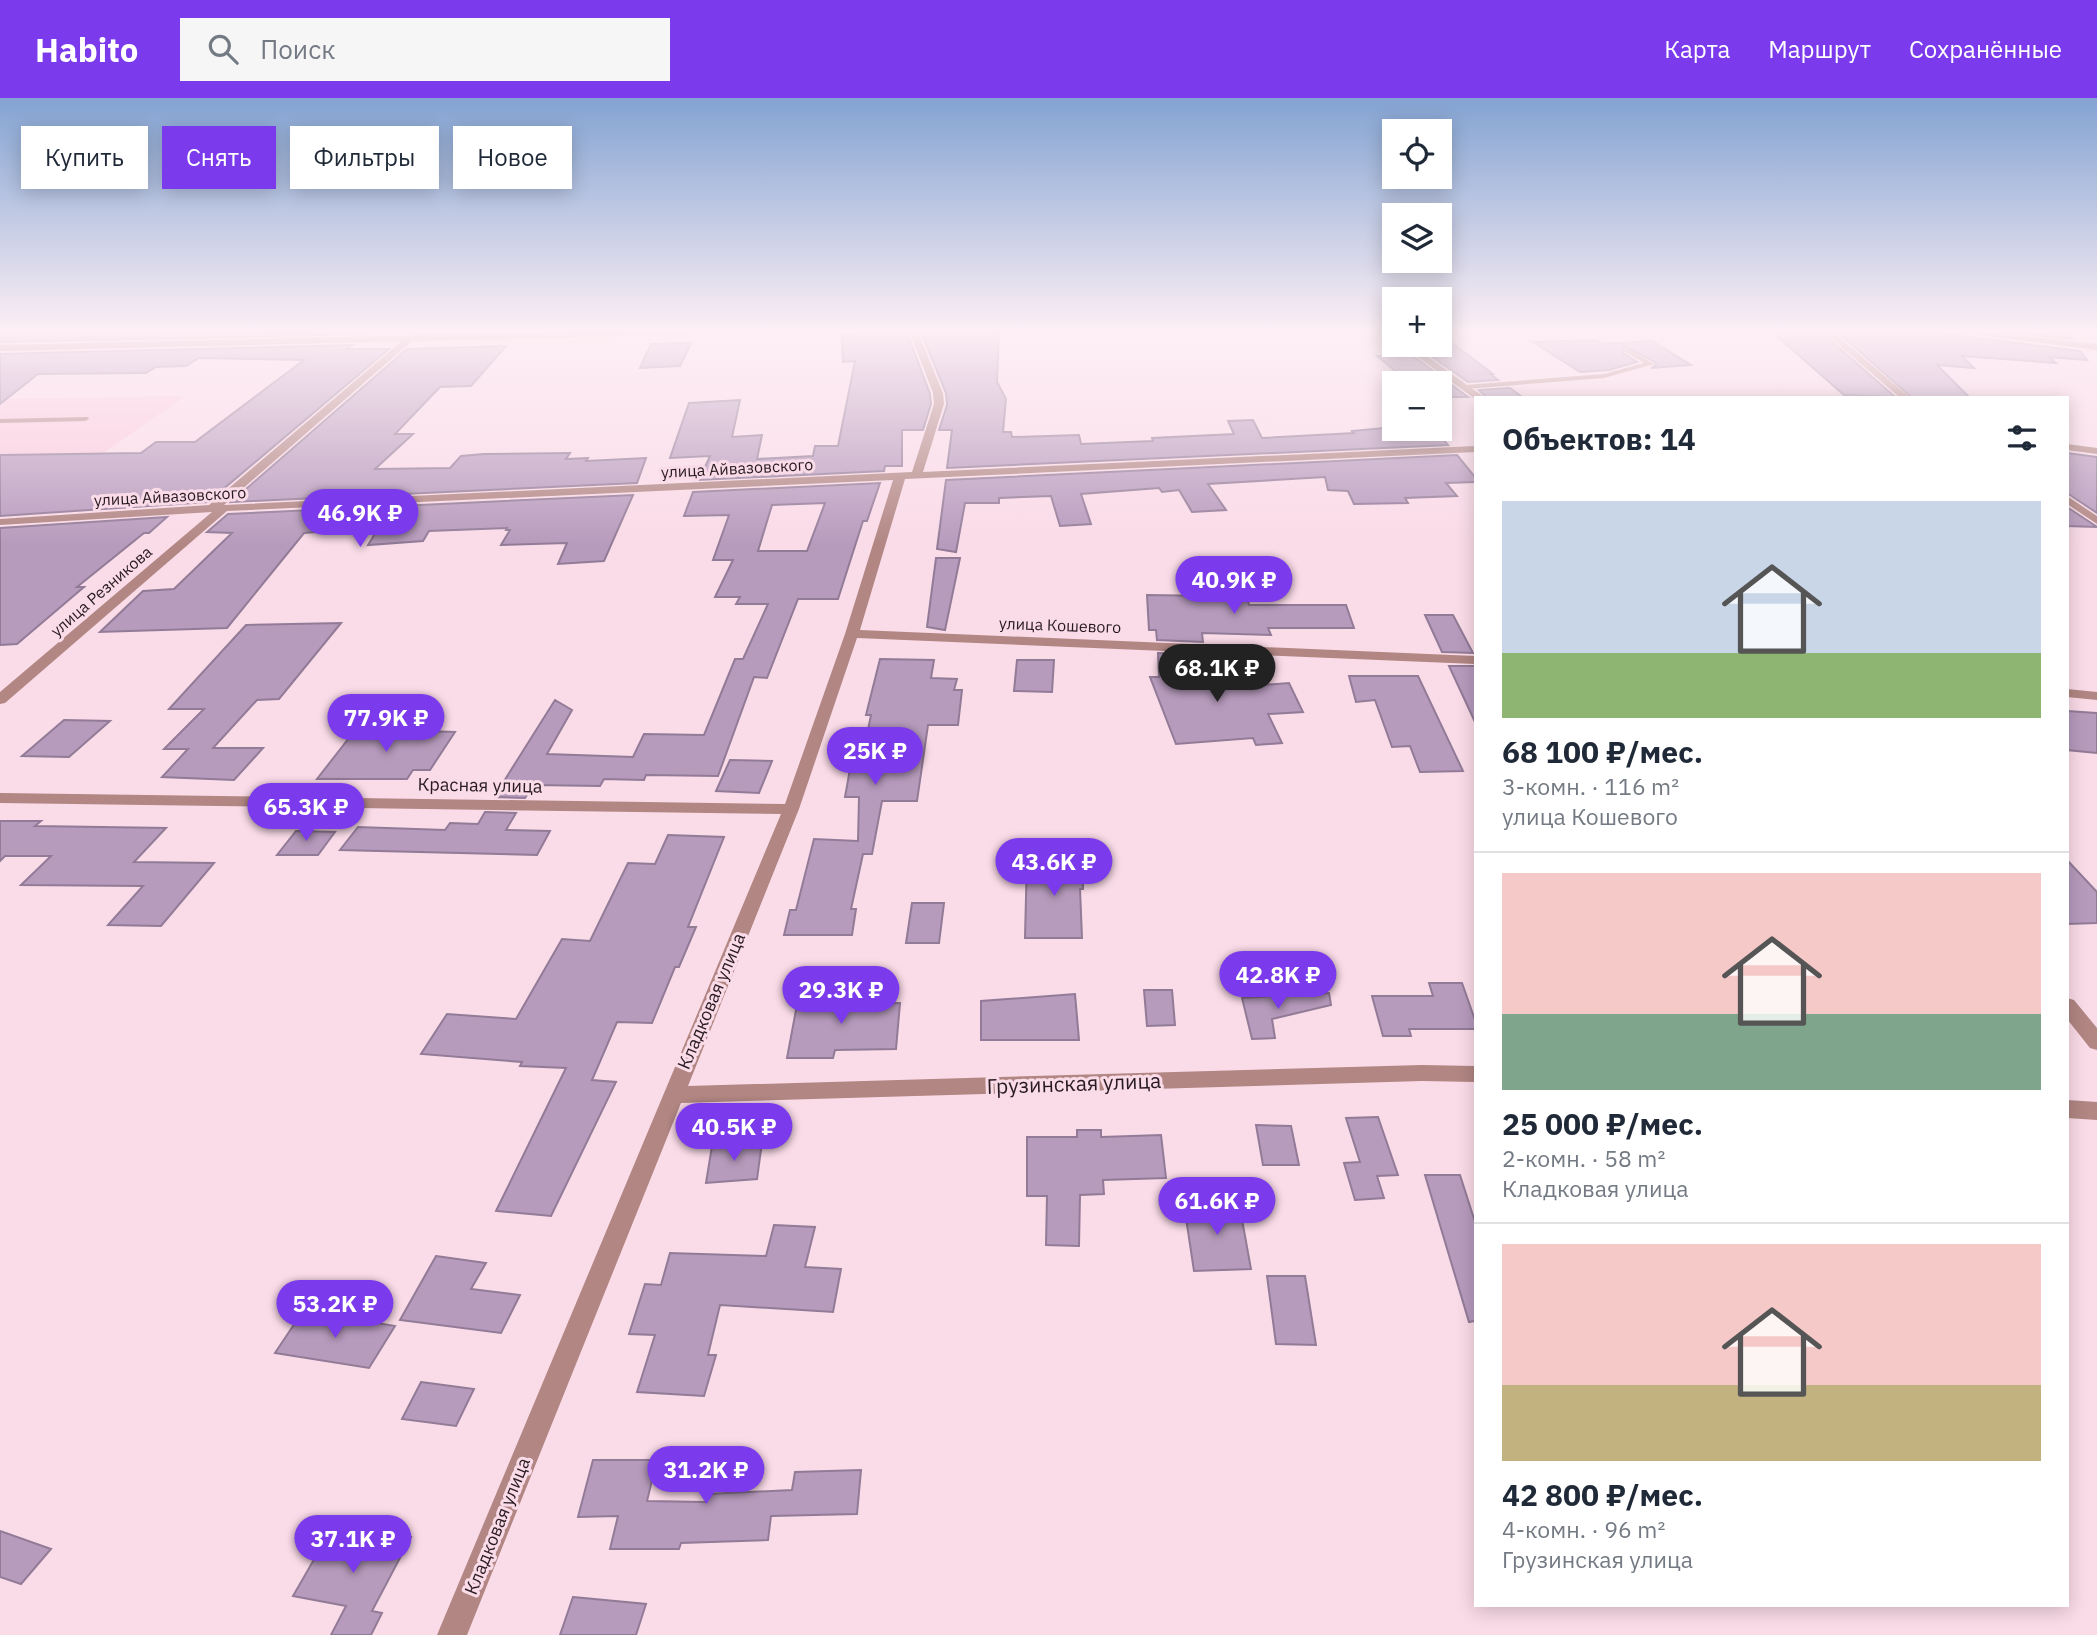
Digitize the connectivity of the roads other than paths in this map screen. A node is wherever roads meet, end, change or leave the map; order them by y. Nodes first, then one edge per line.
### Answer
1 (339, 402) edge
2 (939, 402) edge
3 (85, 419) dead end
4 (0, 421) edge
5 (2069, 447) edge
6 (1474, 449) edge
7 (2097, 451) edge
8 (909, 476) junction
9 (2069, 500) edge
10 (218, 509) junction
11 (2097, 521) edge
12 (0, 522) edge
13 (852, 634) junction
14 (1474, 660) edge
15 (2069, 693) edge
16 (2097, 696) edge
17 (0, 700) edge
18 (0, 798) edge
19 (791, 809) junction
20 (2069, 1007) edge
21 (2097, 1042) edge
22 (1474, 1074) edge
23 (672, 1095) junction
24 (2069, 1109) edge
25 (2097, 1111) edge
26 (453, 1635) edge

1 - 10 street, улица Резникова
2 - 8 street, Кладковая улица
3 - 4 lane
5 - 7 street
6 - 8 street, улица Айвазовского
8 - 10 street, улица Айвазовского
8 - 13 street, Кладковая улица
9 - 11 street
10 - 12 street, улица Айвазовского
10 - 17 street, улица Резникова
13 - 14 street, улица Кошевого
13 - 19 street, Кладковая улица
15 - 16 street
18 - 19 street, Красная улица
19 - 23 street, Кладковая улица
20 - 21 street
22 - 23 street, Грузинская улица
23 - 26 street, Кладковая улица
24 - 25 street

